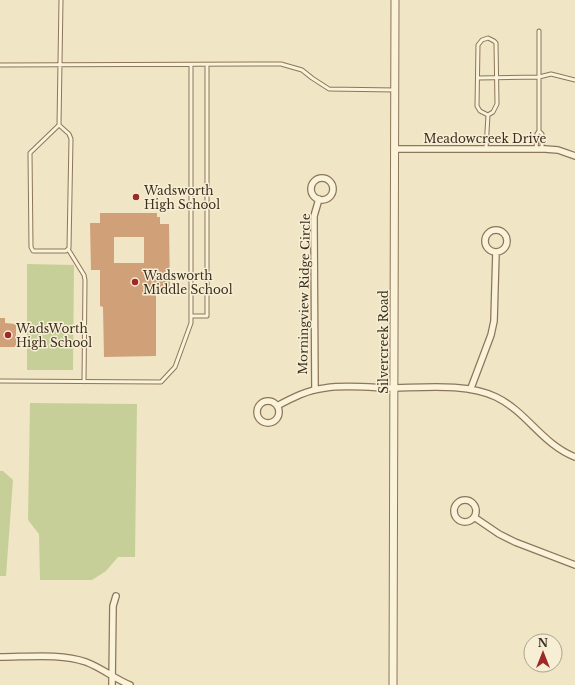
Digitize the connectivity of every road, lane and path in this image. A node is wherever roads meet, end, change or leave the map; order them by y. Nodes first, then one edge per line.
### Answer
1 (61, 0) edge
2 (395, 0) edge
3 (539, 31) dead end
4 (0, 65) edge
5 (60, 65) junction
6 (191, 65) junction
7 (207, 65) junction
8 (496, 77) junction
9 (539, 77) junction
10 (478, 78) junction
11 (575, 80) edge
12 (395, 90) junction
13 (488, 114) junction
14 (59, 125) junction
15 (539, 131) junction
16 (394, 149) junction
17 (486, 149) junction
18 (539, 149) junction
19 (575, 156) edge
20 (319, 200) dead end
21 (68, 249) junction
22 (496, 252) dead end
23 (191, 316) junction
24 (0, 381) edge
25 (84, 382) junction
26 (394, 388) junction
27 (472, 388) junction
28 (315, 390) junction
29 (277, 406) dead end
30 (575, 457) edge
31 (474, 517) dead end
32 (575, 565) edge
33 (116, 596) dead end
34 (0, 657) edge
35 (112, 676) junction
36 (112, 685) edge
37 (130, 685) edge
38 (393, 685) edge

1 - 5 lane
2 - 12 street, Silvercreek Road
3 - 9 lane
4 - 5 lane
5 - 6 lane
5 - 14 lane
6 - 7 lane
6 - 23 lane
7 - 12 lane
7 - 23 lane
8 - 9 lane
8 - 10 lane
8 - 10 lane
8 - 13 lane
9 - 11 lane
9 - 15 lane
10 - 13 lane
12 - 16 street, Silvercreek Road
13 - 17 lane
14 - 21 lane
14 - 21 lane
15 - 18 lane
15 - 18 lane
16 - 17 street, Meadowcreek Drive
16 - 26 street, Silvercreek Road
17 - 18 street, Meadowcreek Drive
18 - 19 street, Meadowcreek Drive
20 - 28 street, Morningview Ridge Circle
21 - 25 lane
22 - 27 street
23 - 25 lane
24 - 25 lane
26 - 27 street
26 - 28 street
26 - 38 street, Silvercreek Road
27 - 30 street
28 - 29 street
31 - 32 street
33 - 35 street
34 - 35 street
35 - 36 street
35 - 37 street

